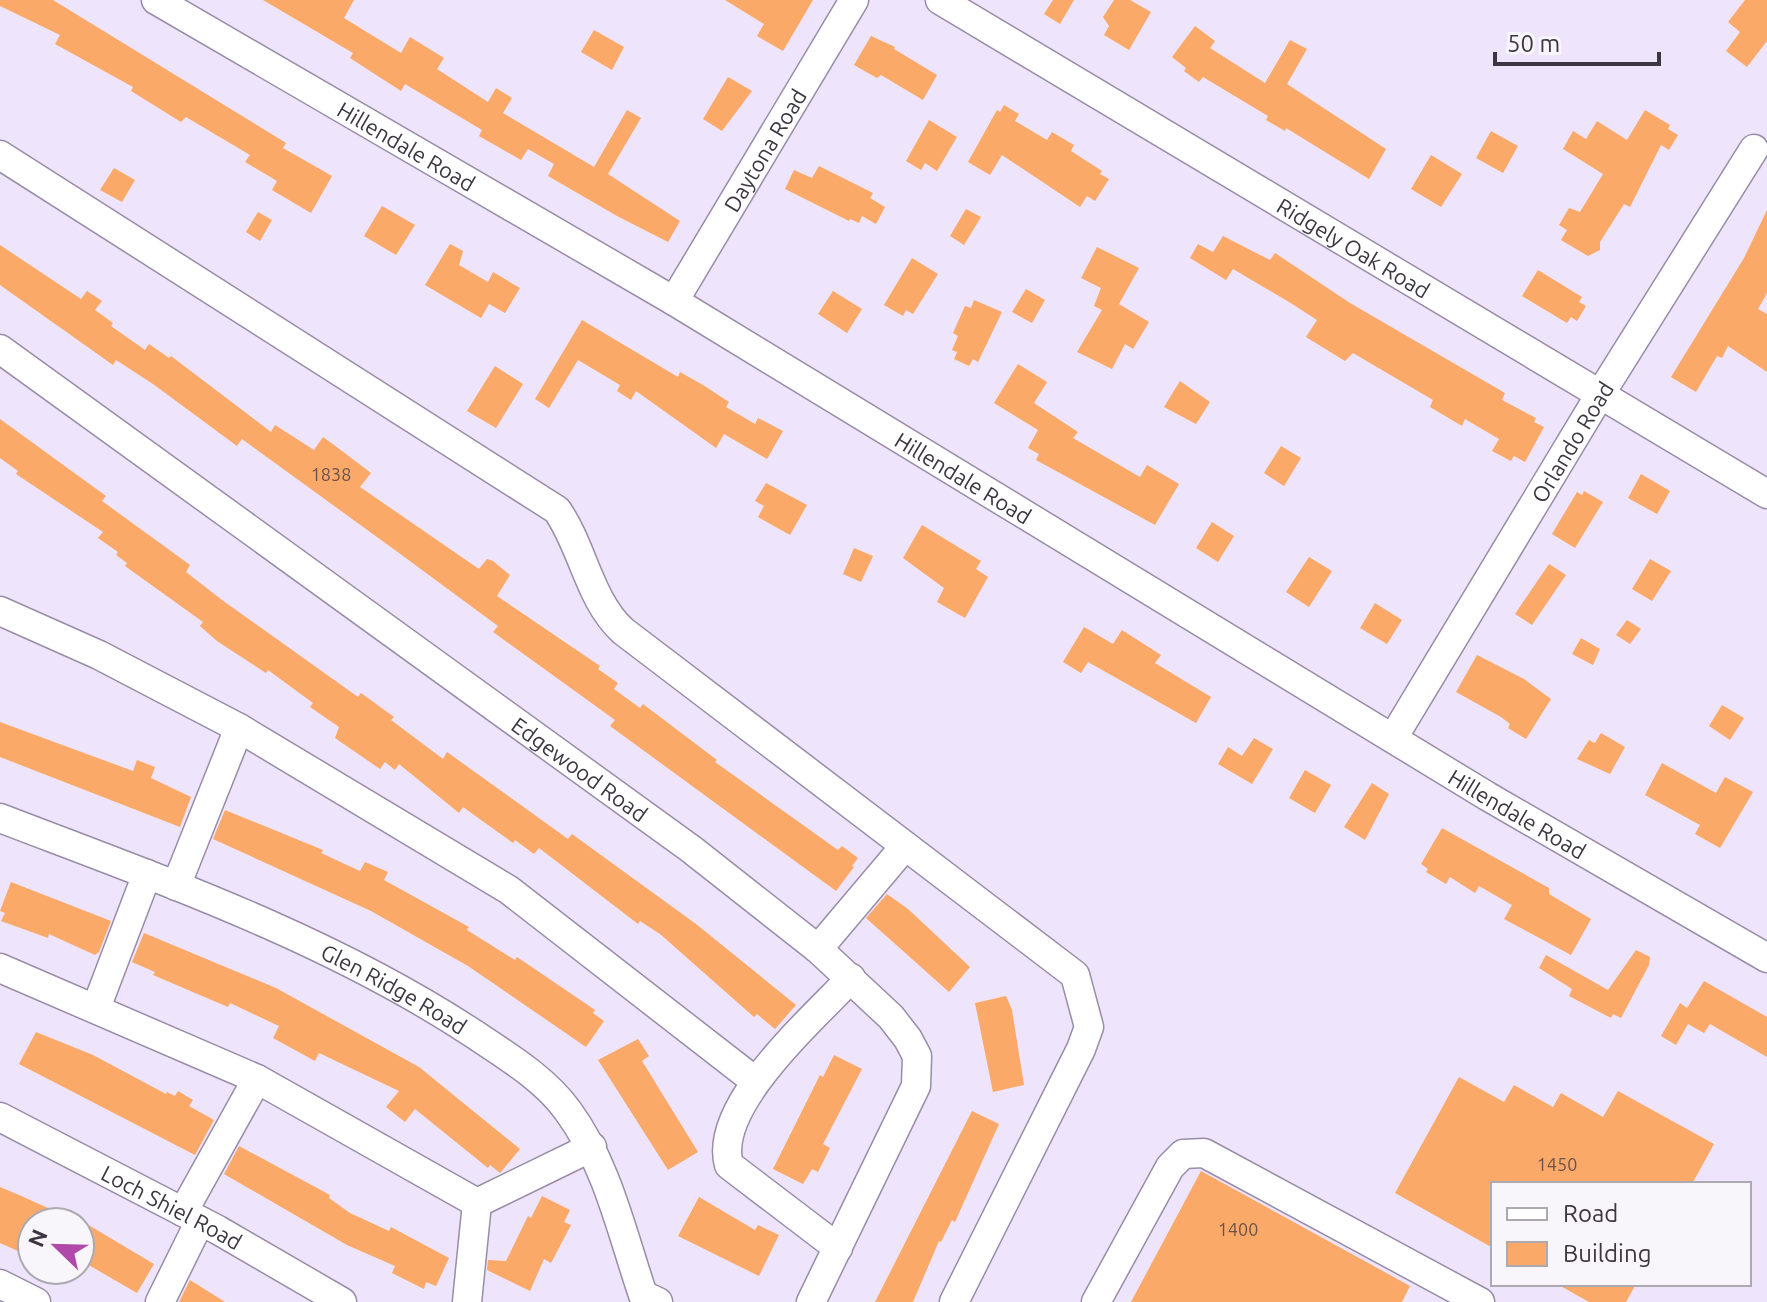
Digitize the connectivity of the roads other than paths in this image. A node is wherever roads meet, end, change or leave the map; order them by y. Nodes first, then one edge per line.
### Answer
1 (156, 0) edge
2 (854, 0) edge
3 (940, 0) edge
4 (1754, 149) dead end
5 (0, 155) edge
6 (674, 301) junction
7 (0, 349) edge
8 (1601, 393) junction
9 (1767, 494) edge
10 (0, 611) edge
11 (239, 728) junction
12 (1393, 738) junction
13 (0, 818) edge
14 (905, 846) junction
15 (147, 874) junction
16 (176, 886) junction
17 (818, 949) junction
18 (1767, 958) edge
19 (0, 968) edge
20 (851, 978) junction
21 (96, 1008) junction
22 (257, 1079) junction
23 (755, 1081) junction
24 (0, 1117) edge
25 (592, 1147) junction
26 (477, 1203) junction
27 (191, 1216) junction
28 (838, 1248) junction
29 (0, 1284) edge
30 (642, 1300) edge
31 (1478, 1301) edge
32 (36, 1302) edge
33 (160, 1302) edge
34 (342, 1302) edge
35 (467, 1302) edge
36 (811, 1302) edge
37 (954, 1302) edge
38 (1096, 1302) edge

1 - 6 street, Hillendale Road
2 - 6 street, Daytona Road
3 - 8 street, Ridgely Oak Road
4 - 8 street, Orlando Road
5 - 14 street
6 - 12 street, Hillendale Road
7 - 17 street, Edgewood Road
8 - 9 street, Ridgely Oak Road
8 - 12 street, Orlando Road
10 - 11 street
11 - 16 street
11 - 23 street
12 - 18 street, Hillendale Road
13 - 15 street, Glen Ridge Road
14 - 17 street
14 - 37 street
15 - 16 street, Glen Ridge Road
15 - 21 street
16 - 25 street, Glen Ridge Road
17 - 20 street, Edgewood Road
19 - 21 street
20 - 23 street
20 - 28 street, Edgewood Road
21 - 22 street
22 - 26 street
22 - 27 street
23 - 28 street
24 - 27 street, Loch Shiel Road
25 - 26 street
25 - 30 street, Glen Ridge Road
26 - 35 street
27 - 33 street
27 - 34 street, Loch Shiel Road
28 - 36 street, Edgewood Road
29 - 32 street
31 - 38 street

